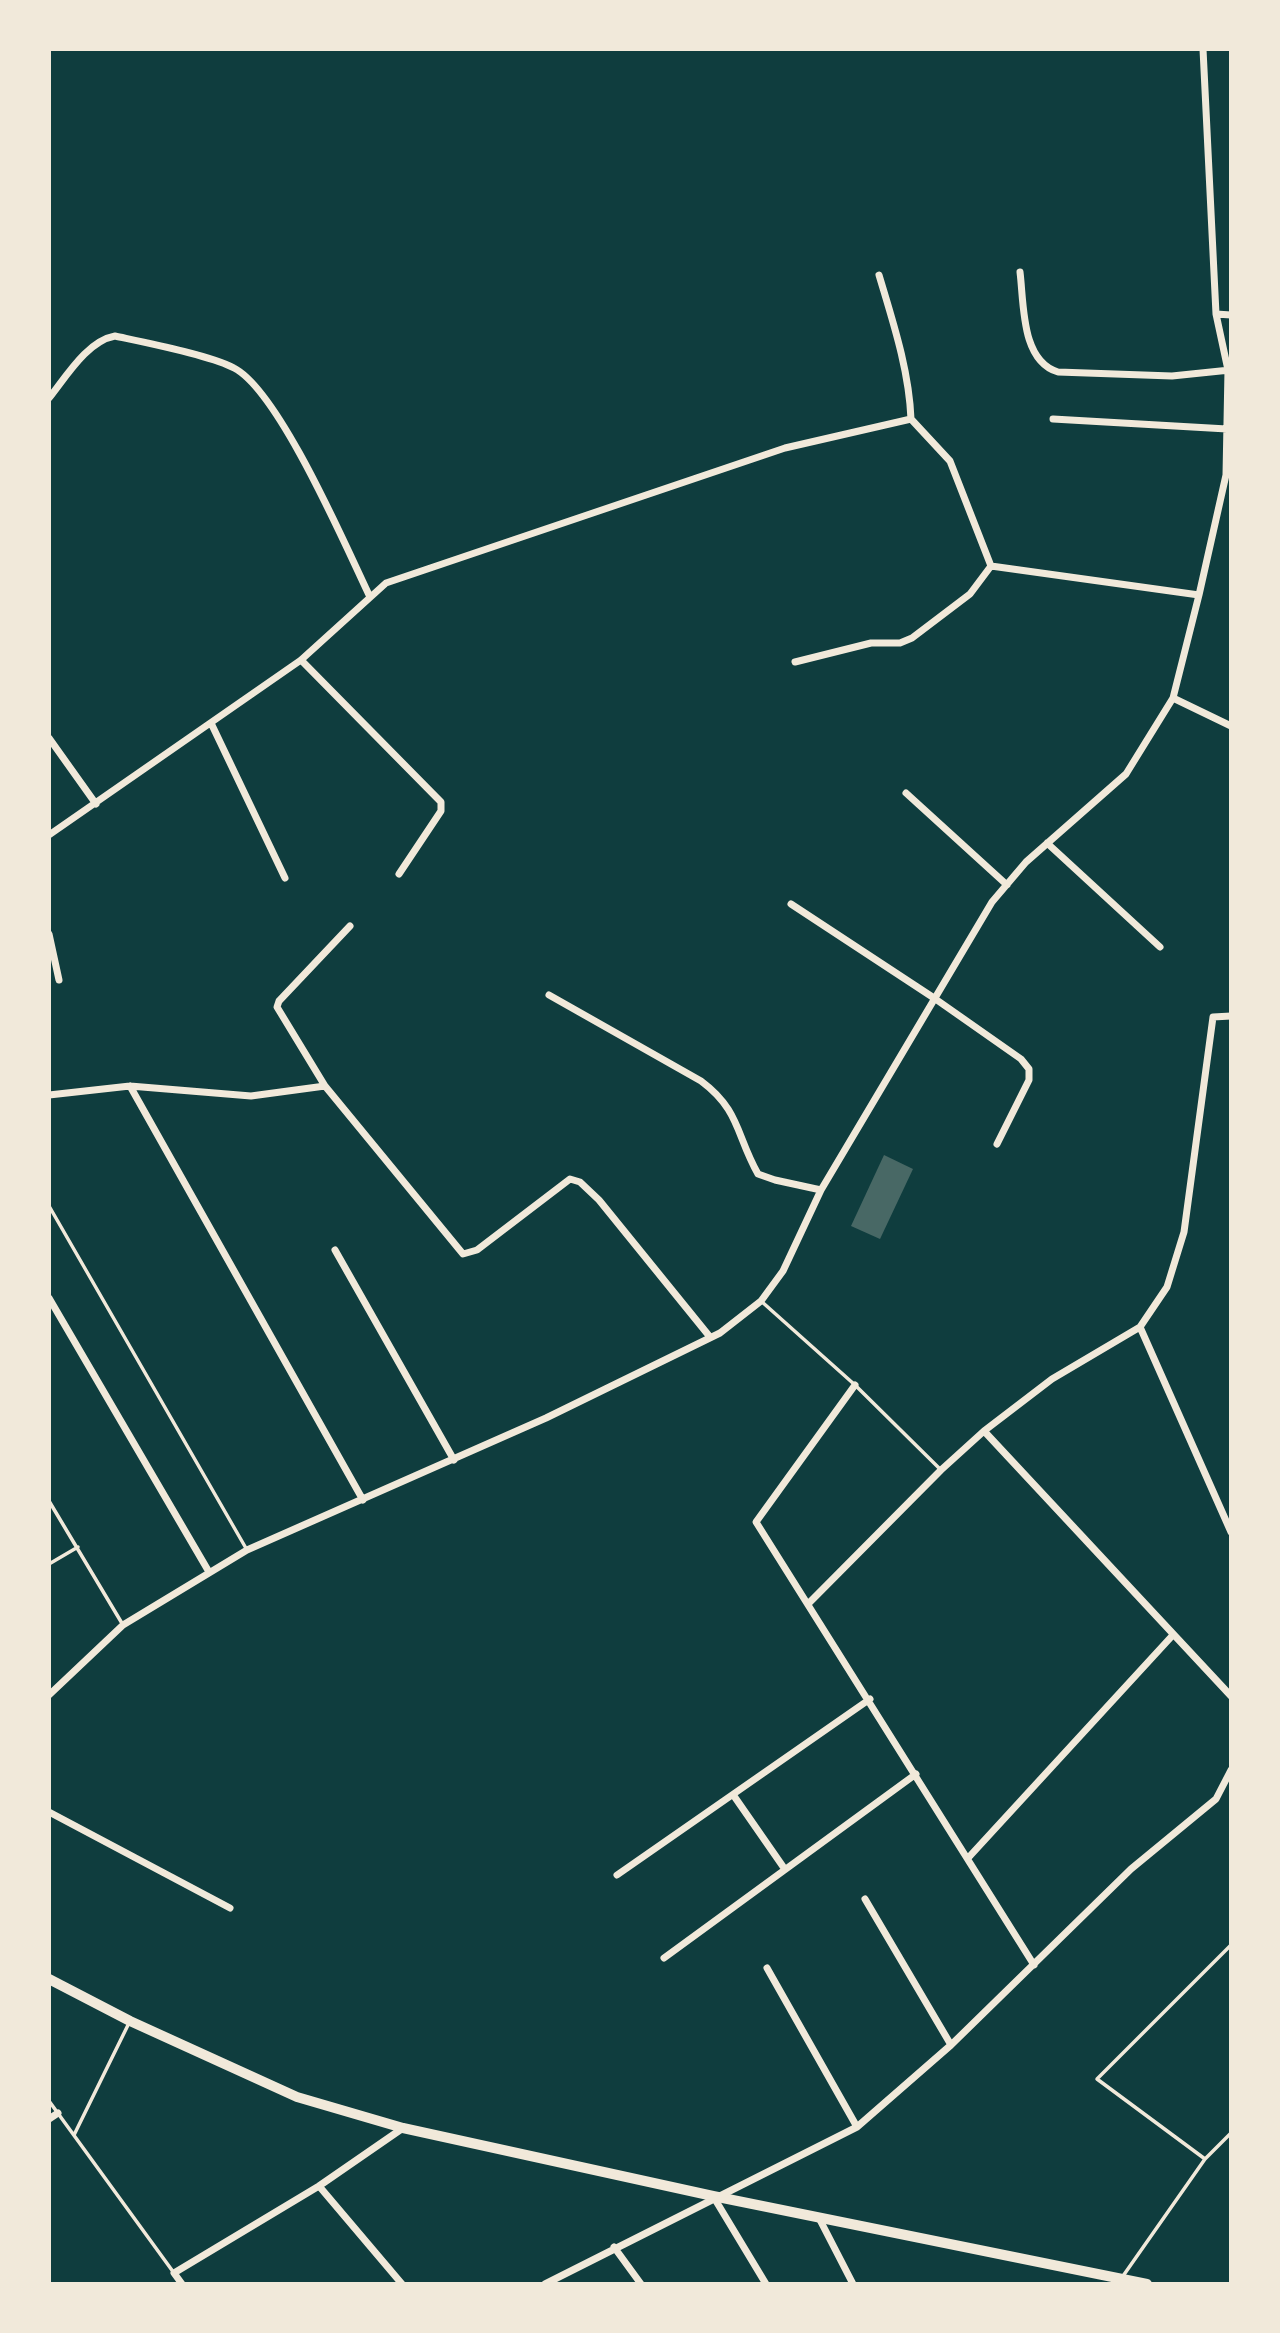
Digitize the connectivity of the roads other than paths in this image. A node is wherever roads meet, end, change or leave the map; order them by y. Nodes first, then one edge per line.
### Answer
1 (1203, 49) edge
2 (1020, 272) dead end
3 (879, 275) dead end
4 (1216, 314) junction
5 (1231, 314) edge
6 (1230, 370) edge
7 (49, 398) edge
8 (911, 419) junction
9 (1053, 419) dead end
10 (1227, 429) junction
11 (1228, 476) edge
12 (991, 566) junction
13 (1199, 595) junction
14 (370, 597) junction
15 (301, 660) junction
16 (795, 662) dead end
17 (1173, 698) junction
18 (211, 723) junction
19 (1231, 726) edge
20 (49, 738) edge
21 (906, 793) dead end
22 (96, 804) junction
23 (49, 835) edge
24 (1047, 842) junction
25 (399, 874) dead end
26 (285, 878) dead end
27 (1007, 884) junction
28 (791, 904) dead end
29 (351, 926) dead end
30 (49, 934) edge
31 (1160, 947) dead end
32 (59, 980) dead end
33 (549, 995) dead end
34 (934, 998) junction
35 (1231, 1016) edge
36 (130, 1086) junction
37 (325, 1086) junction
38 (49, 1095) edge
39 (997, 1144) dead end
40 (821, 1190) junction
41 (49, 1206) edge
42 (335, 1250) dead end
43 (49, 1298) edge
44 (761, 1301) junction
45 (1140, 1327) junction
46 (710, 1337) junction
47 (855, 1385) junction
48 (984, 1431) junction
49 (454, 1460) junction
50 (941, 1470) junction
51 (363, 1500) junction
52 (49, 1501) edge
53 (1231, 1532) edge
54 (78, 1547) junction
55 (247, 1550) junction
56 (49, 1564) edge
57 (209, 1572) junction
58 (810, 1603) junction
59 (123, 1625) junction
60 (1171, 1636) junction
61 (49, 1695) edge
62 (1231, 1696) edge
63 (870, 1699) junction
64 (1231, 1770) edge
65 (916, 1774) junction
66 (734, 1796) junction
67 (49, 1811) edge
68 (969, 1857) junction
69 (784, 1868) junction
70 (617, 1875) dead end
71 (865, 1899) dead end
72 (230, 1908) dead end
73 (1231, 1945) edge
74 (664, 1958) dead end
75 (1034, 1965) junction
76 (767, 1968) dead end
77 (49, 1979) edge
78 (130, 2021) junction
79 (951, 2045) junction
80 (49, 2101) edge
81 (58, 2113) junction
82 (49, 2119) edge
83 (857, 2127) junction
84 (403, 2129) junction
85 (1231, 2133) edge
86 (74, 2135) junction
87 (1205, 2159) junction
88 (318, 2186) junction
89 (713, 2196) junction
90 (819, 2218) junction
91 (614, 2246) junction
92 (174, 2273) junction
93 (1121, 2279) junction
94 (182, 2284) edge
95 (402, 2284) edge
96 (545, 2284) edge
97 (641, 2284) edge
98 (766, 2284) edge
99 (853, 2284) edge
100 (1147, 2284) edge

1 - 4 street
2 - 6 street
3 - 8 street
4 - 5 street
4 - 6 street
6 - 10 street
7 - 14 street
8 - 12 street
8 - 14 street
9 - 10 street
10 - 11 street
11 - 13 street
12 - 13 street
12 - 16 street
13 - 17 street
14 - 15 street
15 - 18 street
15 - 25 street
17 - 19 street
17 - 24 street
18 - 22 street
18 - 26 street
20 - 22 street
21 - 27 street
22 - 23 street
24 - 27 street
24 - 31 street
27 - 34 street
28 - 34 street
29 - 37 street
30 - 32 street
33 - 40 street
34 - 39 street
34 - 40 street
35 - 45 street
36 - 37 street
36 - 38 street
36 - 51 street
37 - 46 street
40 - 44 street
41 - 55 lane
42 - 49 street
43 - 57 street
44 - 46 street
44 - 47 lane
45 - 48 street
45 - 53 street
46 - 49 street
47 - 50 lane
47 - 58 street
48 - 50 street
48 - 60 street
49 - 51 street
50 - 58 street
51 - 55 street
52 - 54 lane
54 - 56 lane
54 - 59 lane
55 - 57 street
57 - 59 street
58 - 63 street
59 - 61 street
60 - 62 street
60 - 68 street
63 - 65 street
63 - 66 street
64 - 75 street
65 - 68 street
65 - 69 street
66 - 69 street
66 - 70 street
67 - 72 street
68 - 75 street
69 - 74 street
71 - 79 street
73 - 87 lane
75 - 79 street
76 - 83 street
77 - 78 main road
78 - 84 main road
78 - 86 lane
79 - 83 street
80 - 81 lane
81 - 82 street
81 - 86 lane
83 - 89 street
84 - 88 street
84 - 89 main road
85 - 87 lane
86 - 92 lane
87 - 93 lane
88 - 92 street
88 - 95 street
89 - 90 main road
89 - 91 street
89 - 98 street
90 - 93 main road
90 - 99 street
91 - 96 street
91 - 97 street
92 - 94 street
93 - 100 main road

